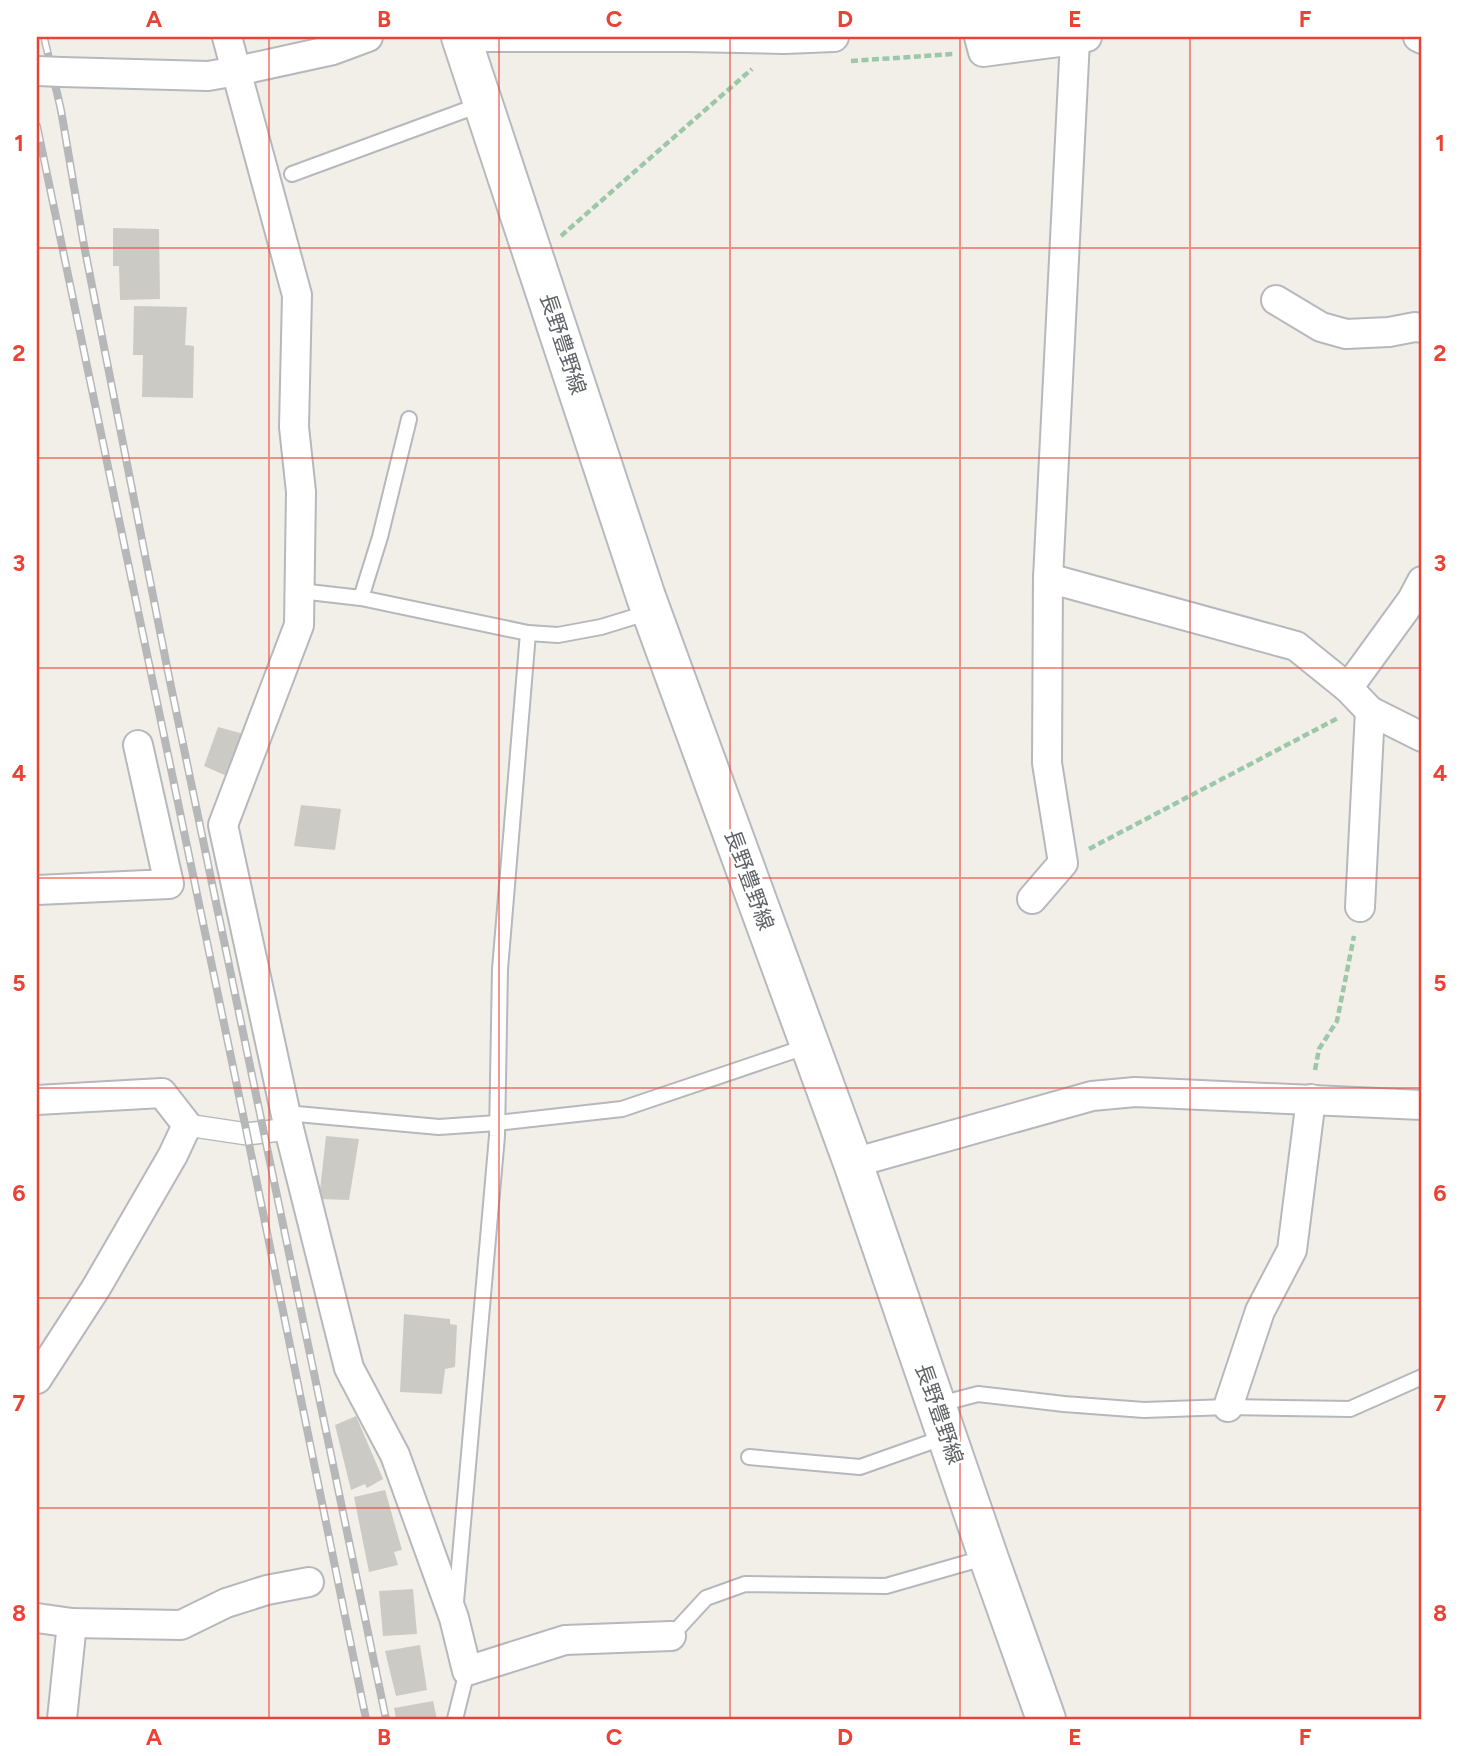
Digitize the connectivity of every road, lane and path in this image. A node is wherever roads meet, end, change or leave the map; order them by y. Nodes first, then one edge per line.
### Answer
1 (227, 37) edge
2 (368, 37) edge
3 (461, 37) edge
4 (687, 37) edge
5 (834, 37) edge
6 (1082, 38) edge
7 (981, 44) edge
8 (849, 61) dead end
9 (755, 67) dead end
10 (50, 71) edge
11 (237, 72) junction
12 (483, 103) junction
13 (292, 174) dead end
14 (534, 259) junction
15 (1276, 300) dead end
16 (1422, 328) edge
17 (409, 419) dead end
18 (1048, 578) junction
19 (1422, 580) edge
20 (300, 591) junction
21 (361, 598) junction
22 (651, 612) junction
23 (528, 633) junction
24 (1361, 701) junction
25 (1422, 737) edge
26 (138, 744) dead end
27 (1063, 863) junction
28 (37, 890) edge
29 (1031, 899) dead end
30 (1360, 907) joint
31 (810, 1045) junction
32 (1311, 1099) junction
33 (37, 1100) edge
34 (1422, 1105) edge
35 (288, 1121) junction
36 (497, 1124) junction
37 (187, 1125) junction
38 (853, 1163) junction
39 (1422, 1377) edge
40 (37, 1379) edge
41 (1228, 1407) junction
42 (942, 1421) junction
43 (749, 1457) dead end
44 (988, 1556) junction
45 (309, 1582) dead end
46 (37, 1618) edge
47 (454, 1618) junction
48 (72, 1623) junction
49 (671, 1636) joint
50 (467, 1671) junction
51 (62, 1719) edge
52 (455, 1719) edge
53 (1046, 1719) edge

1 - 11 street
2 - 11 street
3 - 4 street
3 - 12 main road, 長野豊野線
4 - 5 street
6 - 7 street
6 - 18 street
7 - 8 path
9 - 14 path
10 - 11 street
11 - 20 street
12 - 13 lane
12 - 14 main road, 長野豊野線
14 - 22 main road, 長野豊野線
15 - 16 street
17 - 21 lane
18 - 24 street
18 - 27 street
19 - 24 street
20 - 21 lane
20 - 35 street
21 - 23 lane
22 - 23 lane
22 - 31 main road, 長野豊野線
23 - 36 lane
24 - 25 street
24 - 27 path
24 - 30 street
26 - 28 street
27 - 29 street
30 - 32 path
31 - 36 lane
31 - 38 main road, 長野豊野線
32 - 34 street
32 - 38 street
32 - 41 street
33 - 37 street
35 - 36 lane
35 - 37 street
35 - 47 street
36 - 47 lane
37 - 40 street
38 - 42 main road, 長野豊野線
39 - 41 lane
41 - 42 lane
42 - 43 lane
42 - 44 main road, 長野豊野線
44 - 49 lane
44 - 53 main road, 長野豊野線
45 - 48 street
46 - 48 street
47 - 50 street
48 - 51 street
49 - 50 street
50 - 52 lane

